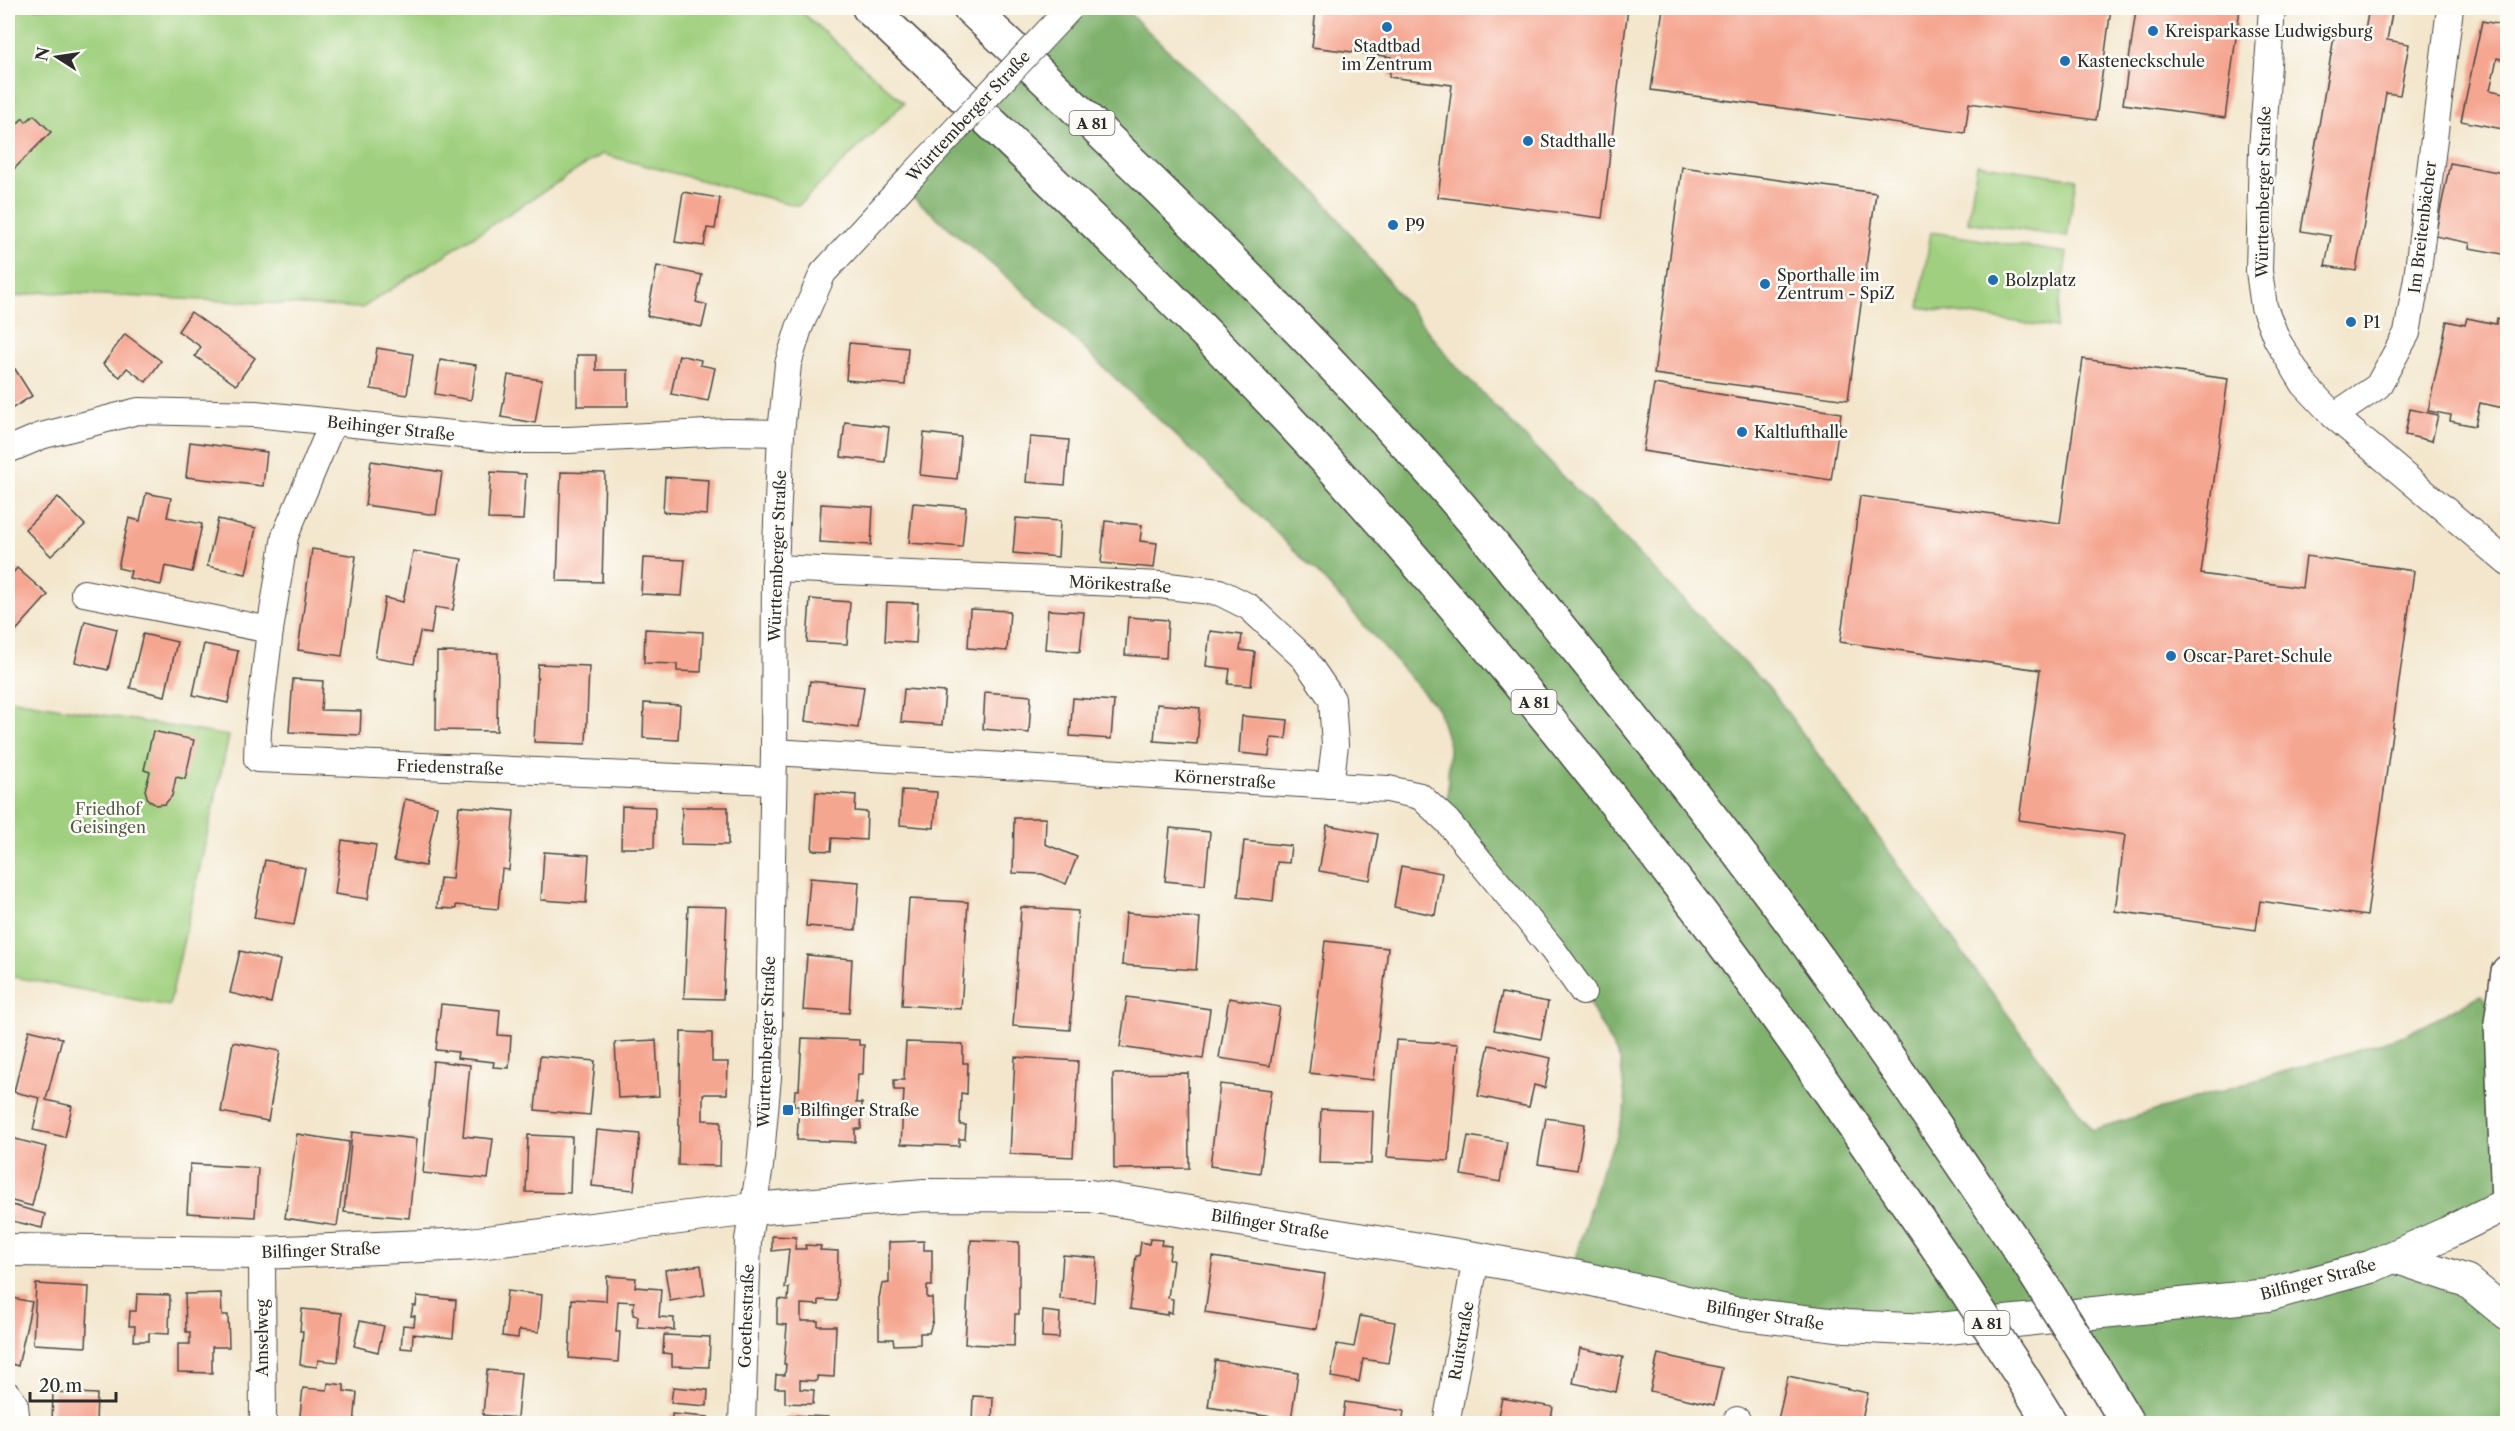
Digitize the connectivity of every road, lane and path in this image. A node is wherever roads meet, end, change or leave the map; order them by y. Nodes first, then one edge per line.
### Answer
1 (869, 8) edge
2 (970, 8) edge
3 (1070, 8) edge
4 (2272, 8) edge
5 (2450, 8) edge
6 (2334, 416) junction
7 (333, 422) junction
8 (781, 433) junction
9 (8, 450) edge
10 (2508, 563) edge
11 (775, 568) junction
12 (84, 593) dead end
13 (270, 630) junction
14 (774, 752) junction
15 (773, 781) junction
16 (1330, 786) junction
17 (2508, 972) edge
18 (1582, 992) dead end
19 (2505, 1094) edge
20 (2508, 1203) edge
21 (752, 1209) junction
22 (8, 1250) edge
23 (262, 1252) junction
24 (2396, 1257) junction
25 (1476, 1258) junction
26 (2508, 1315) edge
27 (8, 1395) edge
28 (17, 1424) edge
29 (262, 1424) edge
30 (742, 1424) edge
31 (1446, 1424) edge
32 (2051, 1424) edge
33 (2128, 1424) edge

1 - 32 main road, A 81, bridge
2 - 33 main road, A 81, bridge
3 - 8 street, Württemberger Straße, bridge
4 - 6 street, Württemberger Straße
5 - 6 street, Im Breitenbächer
6 - 10 street, Württemberger Straße
7 - 8 street, Beihinger Straße
7 - 9 street, Beihinger Straße
7 - 13 street, Friedenstraße
8 - 11 street, Württemberger Straße
11 - 14 street, Württemberger Straße
11 - 16 street, Mörikestraße
12 - 13 street
13 - 15 street, Friedenstraße
14 - 15 street, Württemberger Straße
14 - 16 street, Körnerstraße
15 - 21 street, Württemberger Straße
16 - 18 street, Körnerstraße
17 - 19 main road
19 - 20 main road
20 - 24 street, Bilfinger Straße
21 - 23 street, Bilfinger Straße
21 - 25 street, Bilfinger Straße
21 - 30 street, Goethestraße
22 - 23 street, Bilfinger Straße
23 - 29 street, Amselweg
24 - 25 street, Bilfinger Straße
24 - 26 street
25 - 31 street, Ruitstraße
27 - 28 street

